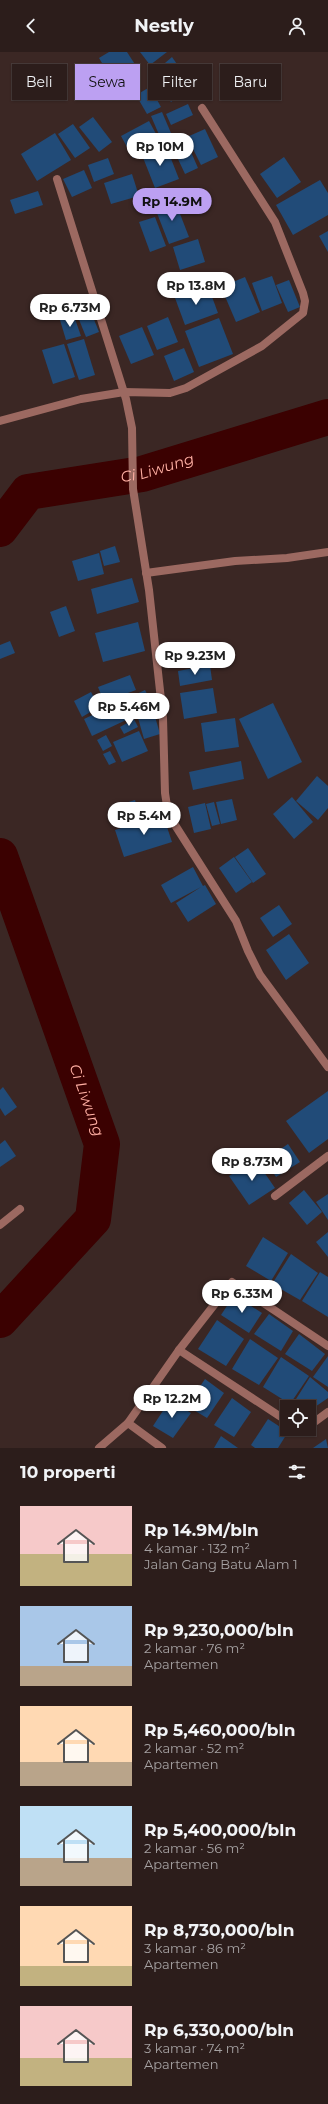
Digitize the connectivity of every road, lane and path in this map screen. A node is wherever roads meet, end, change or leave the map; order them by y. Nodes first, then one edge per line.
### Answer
1 (202, 108) dead end
2 (58, 179) dead end
3 (124, 392) junction
4 (0, 421) edge
5 (328, 552) edge
6 (146, 573) junction
7 (328, 1068) edge
8 (328, 1156) edge
9 (275, 1196) dead end
10 (20, 1209) dead end
11 (0, 1225) edge
12 (328, 1346) edge
13 (179, 1350) junction
14 (328, 1412) edge
15 (280, 1416) edge
16 (316, 1421) edge
17 (128, 1423) junction
18 (99, 1448) edge
19 (162, 1448) edge

1 - 3 street
2 - 3 street
3 - 4 street
3 - 6 street
5 - 6 street
6 - 7 street
8 - 9 street
10 - 11 street
12 - 13 street
13 - 15 street
13 - 17 street
14 - 16 street
17 - 18 street
17 - 19 street

